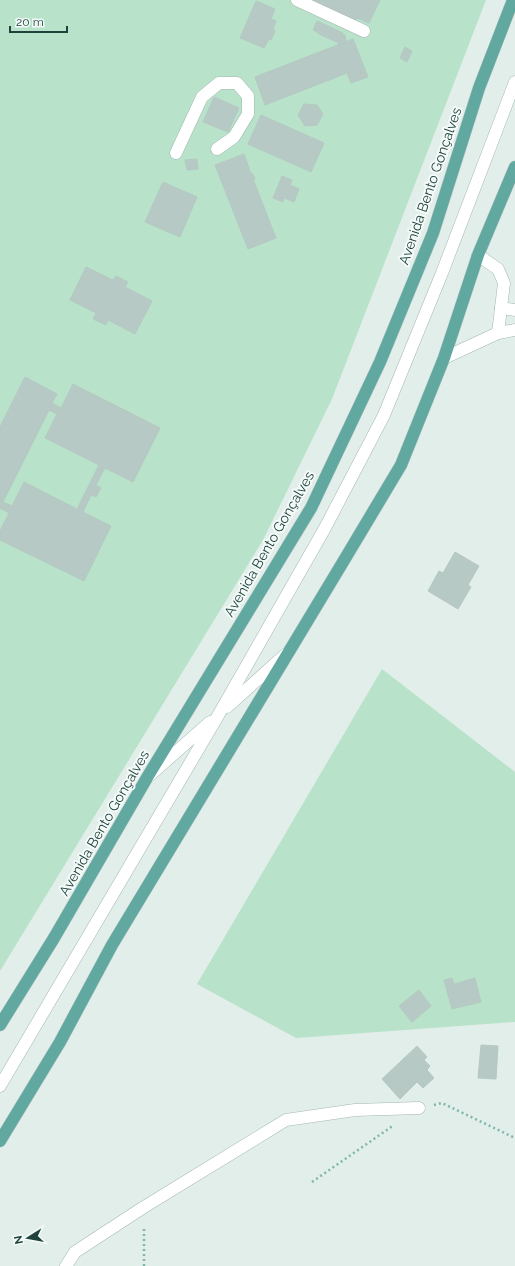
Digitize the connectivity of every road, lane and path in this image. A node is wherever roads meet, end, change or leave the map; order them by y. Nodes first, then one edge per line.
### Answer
1 (297, 0) edge
2 (513, 0) edge
3 (364, 31) dead end
4 (515, 82) edge
5 (217, 149) dead end
6 (176, 153) dead end
7 (515, 167) edge
8 (478, 255) junction
9 (509, 284) edge
10 (501, 308) junction
11 (515, 310) edge
12 (515, 330) edge
13 (498, 333) junction
14 (444, 358) junction
15 (290, 651) junction
16 (219, 714) junction
17 (148, 776) junction
18 (0, 1025) edge
19 (0, 1086) edge
20 (419, 1108) junction
21 (515, 1138) edge
22 (0, 1141) edge
23 (312, 1182) dead end
24 (144, 1207) junction
25 (66, 1266) edge
26 (144, 1266) edge

1 - 3 street
2 - 17 main road, Avenida Bento Gonçalves
4 - 16 street
5 - 6 street
7 - 8 main road
8 - 9 street
8 - 14 main road
9 - 10 street
10 - 11 street
10 - 13 street
12 - 13 street
13 - 14 street
14 - 15 main road
15 - 16 street
15 - 22 main road
16 - 17 street
16 - 19 street
17 - 18 main road, Avenida Bento Gonçalves
20 - 21 path
20 - 23 path
20 - 24 street
24 - 25 street
24 - 26 path

